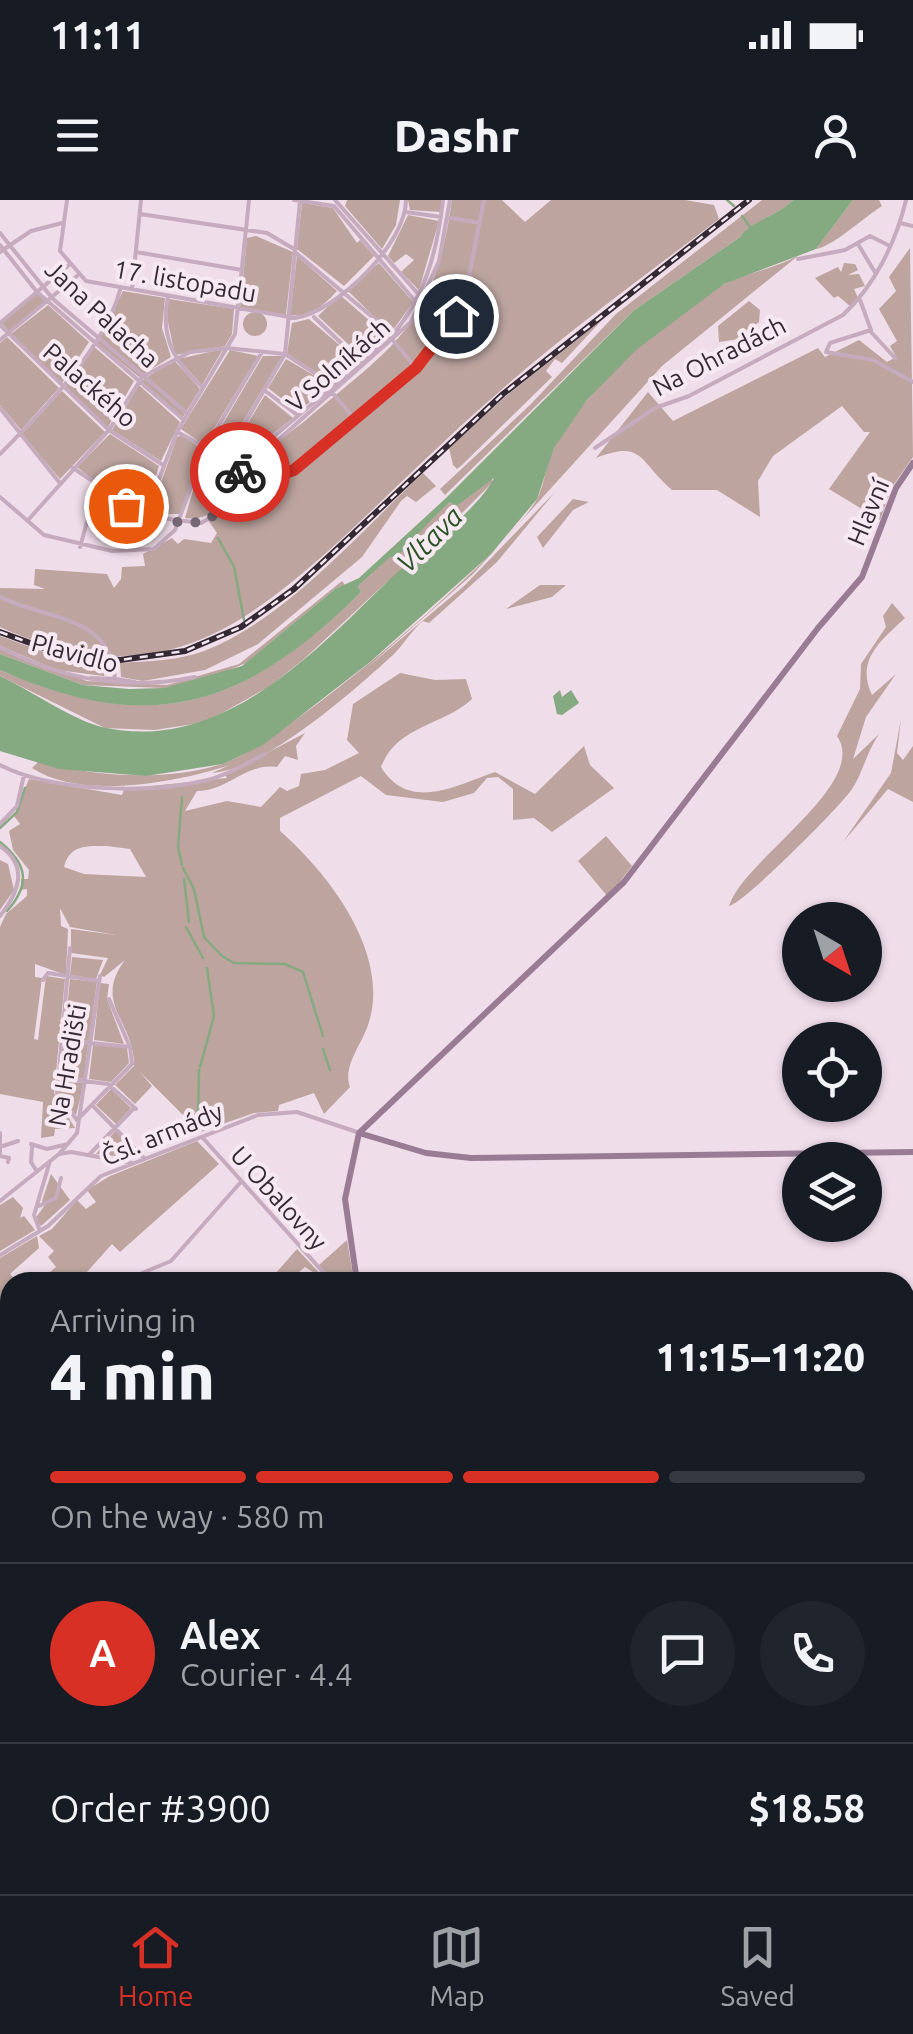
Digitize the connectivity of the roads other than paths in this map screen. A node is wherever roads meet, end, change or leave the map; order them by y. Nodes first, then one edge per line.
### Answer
1 (66, 200) edge
2 (141, 200) edge
3 (250, 200) edge
4 (297, 200) edge
5 (406, 200) edge
6 (447, 200) edge
7 (484, 200) edge
8 (906, 200) edge
9 (338, 202) edge
10 (406, 212) junction
11 (140, 214) junction
12 (445, 218) junction
13 (62, 223) junction
14 (481, 223) junction
15 (911, 223) edge
16 (900, 224) junction
17 (246, 232) junction
18 (0, 233) edge
19 (9, 244) junction
20 (858, 244) junction
21 (888, 245) junction
22 (1, 249) edge
23 (295, 251) junction
24 (136, 252) junction
25 (382, 257) junction
26 (798, 259) dead end
27 (69, 264) junction
28 (242, 270) junction
29 (876, 274) junction
30 (78, 275) junction
31 (120, 288) junction
32 (132, 289) junction
33 (40, 290) junction
34 (342, 291) junction
35 (168, 296) junction
36 (50, 300) junction
37 (860, 300) junction
38 (421, 301) junction
39 (238, 308) junction
40 (287, 316) junction
41 (313, 316) junction
42 (0, 324) edge
43 (870, 332) junction
44 (8, 334) junction
45 (94, 338) junction
46 (0, 340) edge
47 (392, 340) junction
48 (226, 348) junction
49 (262, 352) junction
50 (284, 354) junction
51 (174, 358) junction
52 (895, 358) dead end
53 (362, 362) junction
54 (416, 368) junction
55 (140, 379) junction
56 (913, 382) edge
57 (62, 387) junction
58 (203, 388) junction
59 (264, 390) junction
60 (331, 391) junction
61 (0, 408) edge
62 (188, 414) junction
63 (298, 416) junction
64 (184, 420) junction
65 (355, 420) junction
66 (109, 430) junction
67 (178, 432) junction
68 (19, 435) junction
69 (206, 447) junction
70 (595, 448) dead end
71 (0, 454) edge
72 (913, 463) edge
73 (248, 464) junction
74 (163, 465) junction
75 (73, 468) junction
76 (59, 482) junction
77 (107, 494) junction
78 (0, 497) edge
79 (146, 516) junction
80 (29, 519) junction
81 (180, 520) junction
82 (80, 547) junction
83 (0, 597) edge
84 (0, 647) edge
85 (195, 677) dead end
86 (116, 679) junction
87 (87, 680) junction
88 (143, 684) junction
89 (265, 754) dead end
90 (0, 765) edge
91 (30, 773) junction
92 (0, 824) edge
93 (0, 846) edge
94 (0, 916) edge
95 (70, 948) dead end
96 (70, 956) junction
97 (82, 957) dead end
98 (68, 977) junction
99 (43, 980) dead end
100 (109, 999) dead end
101 (62, 1040) junction
102 (91, 1043) junction
103 (130, 1047) junction
104 (58, 1078) junction
105 (86, 1081) junction
106 (111, 1085) junction
107 (92, 1105) junction
108 (77, 1120) junction
109 (116, 1127) junction
110 (0, 1133) edge
111 (360, 1133) junction
112 (201, 1136) junction
113 (18, 1141) dead end
114 (69, 1144) junction
115 (0, 1152) edge
116 (913, 1152) edge
117 (59, 1154) junction
118 (88, 1155) junction
119 (144, 1158) junction
120 (50, 1161) junction
121 (8, 1162) dead end
122 (132, 1162) junction
123 (36, 1170) junction
124 (61, 1178) dead end
125 (240, 1183) junction
126 (3, 1200) edge
127 (39, 1206) junction
128 (40, 1231) junction
129 (0, 1255) edge
130 (144, 1272) edge
131 (323, 1272) edge
132 (356, 1272) edge

1 - 13 street
2 - 11 street
3 - 17 street
4 - 9 street
4 - 23 street
5 - 10 street
6 - 12 street, V Solníkách
7 - 14 street
8 - 16 street
9 - 25 street
10 - 12 street
10 - 25 street
11 - 17 street
11 - 24 street
12 - 14 street
12 - 38 street, V Solníkách
13 - 19 street
13 - 27 street
14 - 54 street
15 - 16 street
16 - 21 street
17 - 23 street
17 - 28 street
18 - 19 street, Jana Palacha
19 - 22 street
19 - 33 street, Jana Palacha
20 - 21 street
20 - 26 street
20 - 29 street
21 - 29 street
22 - 33 street, Jana Palacha
23 - 34 street
23 - 40 street
24 - 28 street
24 - 32 street
25 - 34 street
25 - 38 street
27 - 30 street
27 - 33 street
28 - 39 street
29 - 37 street
30 - 31 street, 17. listopadu
30 - 36 street
31 - 32 street, 17. listopadu
31 - 45 street
32 - 35 street, 17. listopadu
33 - 36 street, Jana Palacha
33 - 42 street
34 - 41 street
34 - 47 street
35 - 39 street, 17. listopadu
35 - 51 street
36 - 44 street
36 - 45 street, Jana Palacha
37 - 43 street
37 - 70 street, Na Ohradách
38 - 47 street, V Solníkách
39 - 40 street, 17. listopadu
39 - 48 street
40 - 41 street, 17. listopadu
40 - 50 street
41 - 53 street
42 - 44 street, Palackého
43 - 52 street
43 - 56 street
44 - 46 street
44 - 57 street, Palackého
45 - 55 street, Jana Palacha
45 - 57 street
47 - 53 street, V Solníkách
47 - 54 street
47 - 60 street, V Solníkách
48 - 49 street
48 - 51 street
48 - 58 street
49 - 50 street
49 - 69 street
50 - 59 street
50 - 60 street
51 - 55 street
51 - 58 street
53 - 60 street, V Solníkách
54 - 65 street
55 - 62 street, Jana Palacha
55 - 64 street, Jana Palacha
55 - 66 street
57 - 66 street, Palackého
57 - 68 street
58 - 62 street
59 - 63 street
59 - 73 street
60 - 63 street, V Solníkách
60 - 65 street
60 - 73 street, V Solníkách
61 - 68 street
62 - 64 street
63 - 73 street, V Solníkách
64 - 67 street
65 - 73 street
66 - 74 street, Palackého
66 - 75 street
67 - 69 street
67 - 74 street
68 - 71 street
68 - 76 street
69 - 81 street
72 - 111 street, Hlavní
73 - 81 street
74 - 79 street
75 - 76 street
75 - 77 street
76 - 80 street
77 - 79 street
77 - 82 street
78 - 80 street
79 - 81 street
80 - 82 street
81 - 82 street
83 - 86 street
84 - 87 street, Plavidlo
85 - 88 street, Plavidlo
86 - 87 street, Plavidlo
86 - 88 street, Plavidlo
87 - 88 street, Plavidlo
89 - 91 street
90 - 91 street
91 - 92 street
93 - 94 street
95 - 96 street
96 - 97 street
96 - 98 street
98 - 99 street
98 - 101 street
98 - 102 street, Na Hradišti
100 - 103 street
101 - 102 street
101 - 104 street
102 - 103 street
102 - 105 street, Na Hradišti
103 - 106 street
104 - 105 street
104 - 108 street
105 - 106 street
105 - 108 street, Na Hradišti
106 - 107 street
106 - 109 street
107 - 108 street
107 - 109 street
108 - 114 street, Na Hradišti
109 - 118 street
109 - 119 street
110 - 115 street
111 - 112 street, Čsl. armády
111 - 116 street
111 - 132 street
112 - 119 street, Čsl. armády
112 - 125 street, U Obalovny
113 - 115 street
114 - 117 street, Na Hradišti
114 - 123 street
115 - 121 street
117 - 118 street
117 - 120 street, Na Hradišti
118 - 122 street
119 - 122 street, Čsl. armády
120 - 123 street, Na Hradišti
120 - 127 street
122 - 128 street, Čsl. armády
123 - 126 street, Na Hradišti
124 - 127 street
125 - 130 street
125 - 131 street, U Obalovny
127 - 128 street
128 - 129 street, Čsl. armády

